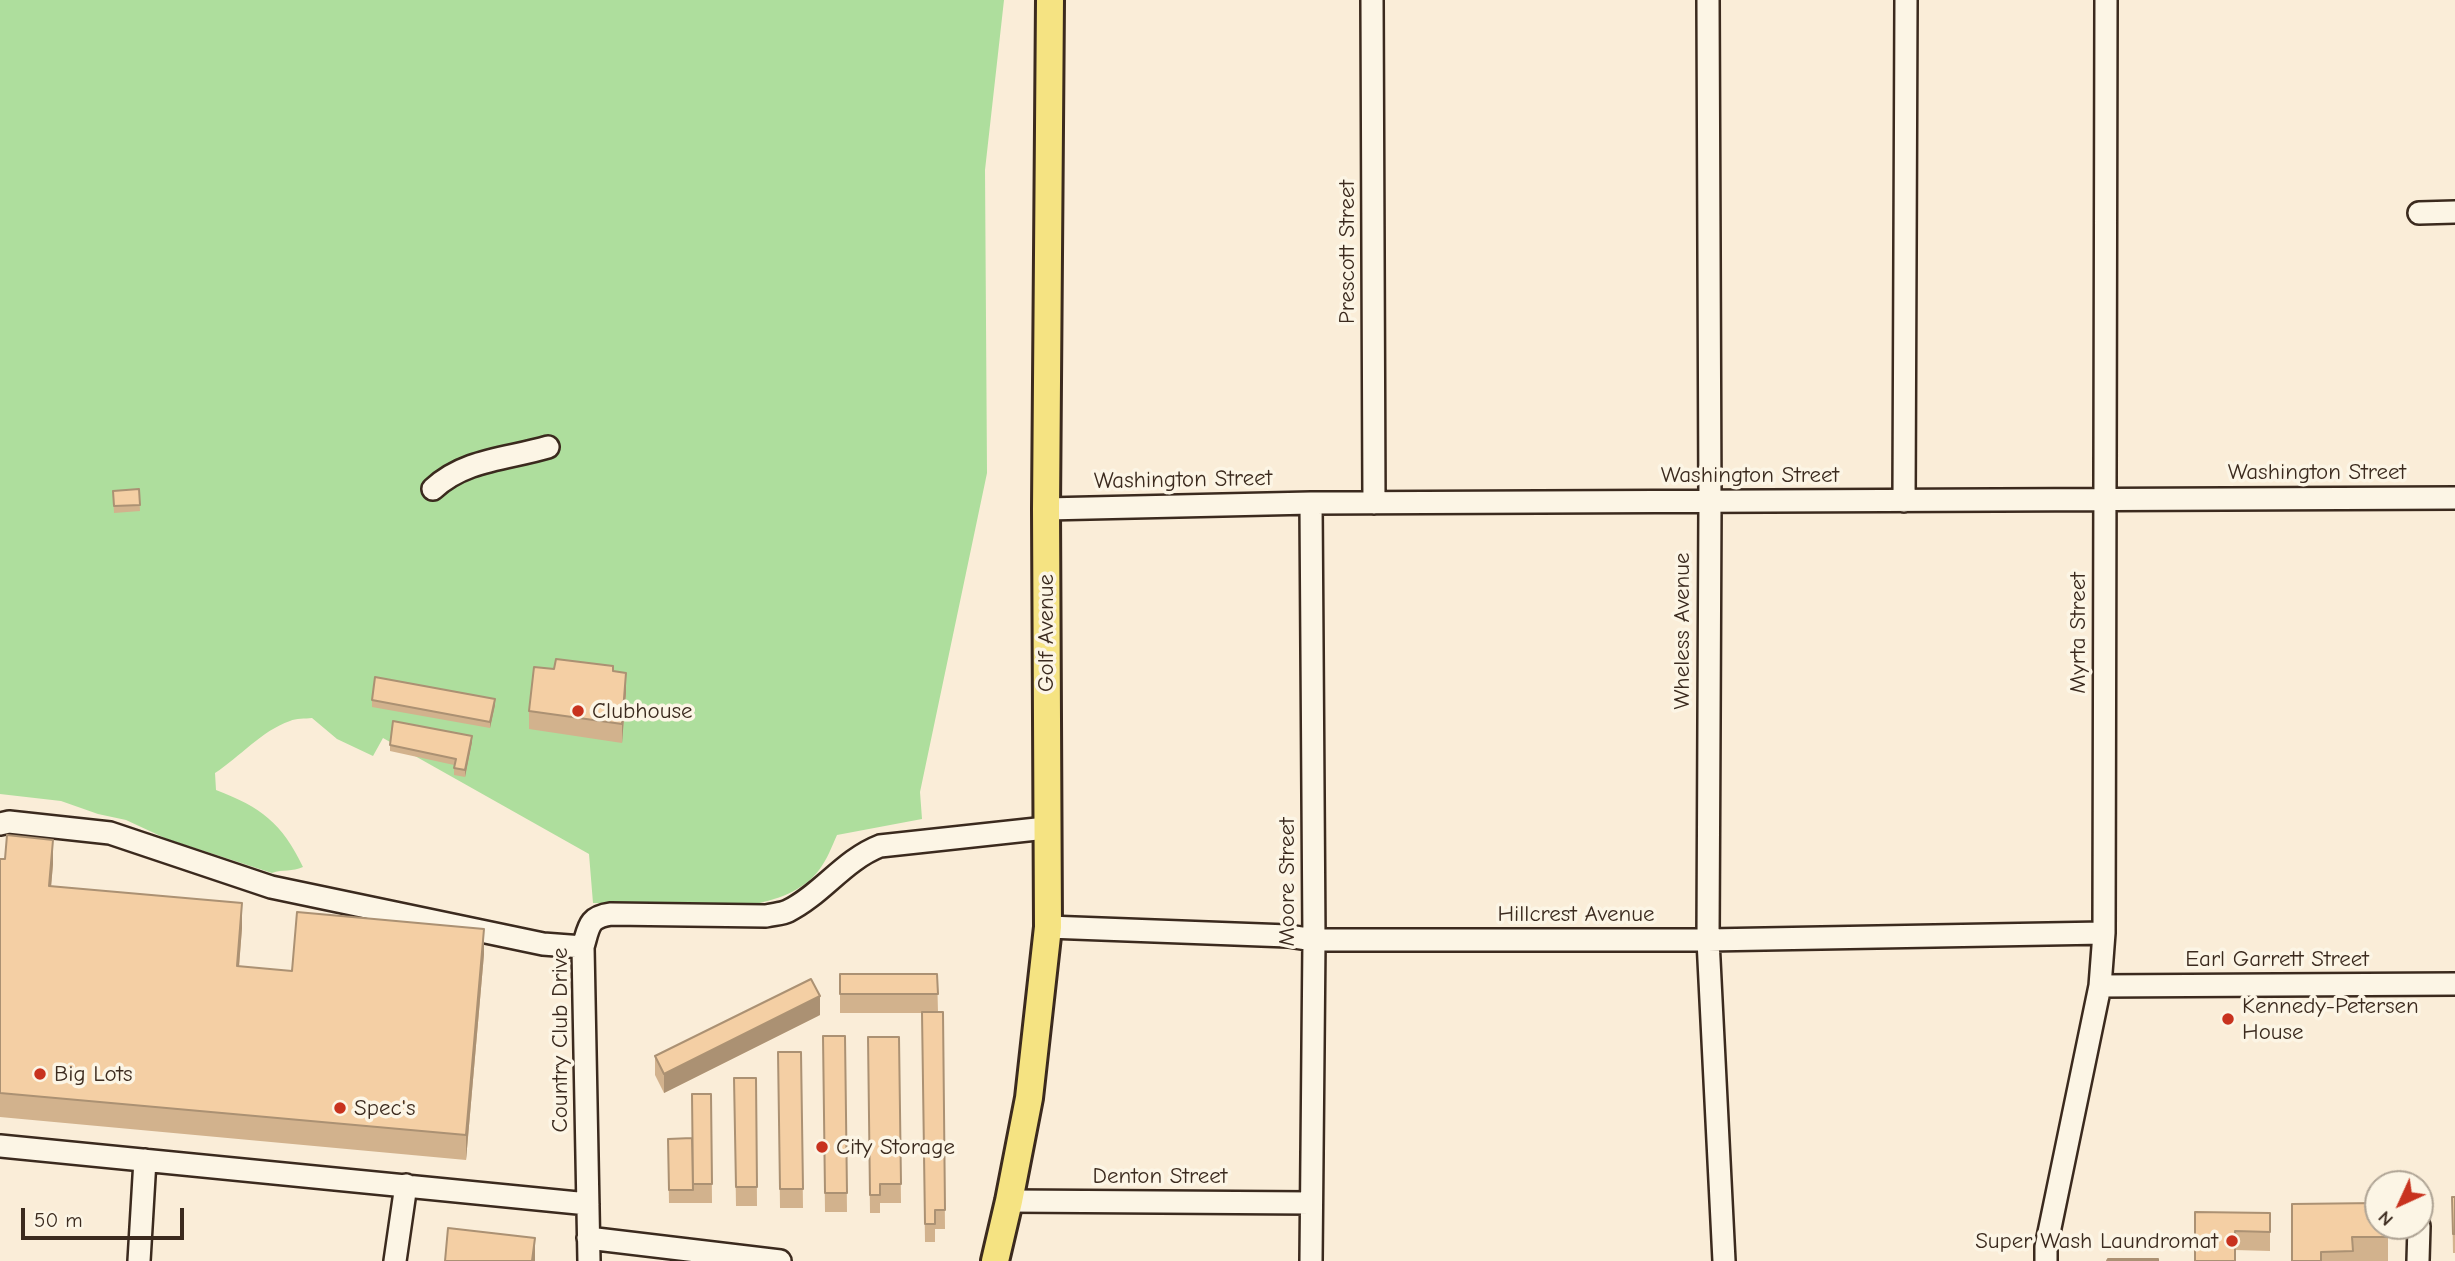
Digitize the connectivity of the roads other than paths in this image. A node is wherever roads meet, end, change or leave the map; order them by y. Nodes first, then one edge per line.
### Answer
1 (1050, 0) edge
2 (1372, 0) edge
3 (1707, 0) edge
4 (1906, 0) edge
5 (2106, 0) edge
6 (2455, 212) edge
7 (2419, 213) dead end
8 (548, 447) dead end
9 (433, 489) dead end
10 (2455, 498) edge
11 (2105, 499) junction
12 (1905, 501) junction
13 (1710, 502) junction
14 (1311, 503) junction
15 (1374, 503) junction
16 (1046, 509) junction
17 (0, 824) edge
18 (1046, 828) junction
19 (1048, 927) junction
20 (2104, 933) junction
21 (1314, 940) junction
22 (1708, 940) junction
23 (583, 947) junction
24 (2455, 984) edge
25 (2100, 986) junction
26 (0, 1146) edge
27 (145, 1160) junction
28 (406, 1185) junction
29 (1009, 1201) junction
30 (1311, 1203) junction
31 (587, 1204) junction
32 (588, 1238) junction
33 (2419, 1240) edge
34 (713, 1256) edge
35 (139, 1261) edge
36 (396, 1261) edge
37 (589, 1261) edge
38 (780, 1261) edge
39 (995, 1261) edge
40 (1311, 1261) edge
41 (1724, 1261) edge
42 (2046, 1261) edge
43 (2418, 1261) edge

1 - 16 main road, Golf Avenue
2 - 15 street, Prescott Street
3 - 13 street, Wheless Avenue
4 - 12 street
5 - 11 street, Myrta Street
6 - 7 street
8 - 9 street
10 - 11 street, Washington Street
11 - 12 street, Washington Street
11 - 20 street, Myrta Street
12 - 13 street, Washington Street
13 - 15 street, Washington Street
13 - 22 street, Wheless Avenue
14 - 15 street, Washington Street
14 - 16 street, Washington Street
14 - 21 street, Moore Street
16 - 18 main road, Golf Avenue
17 - 23 street
18 - 19 main road, Golf Avenue
18 - 23 street, Country Club Drive
19 - 21 street, Hillcrest Avenue
19 - 29 main road, Golf Avenue
20 - 22 street, Hillcrest Avenue
20 - 25 street, Myrta Street
21 - 22 street, Hillcrest Avenue
21 - 30 street, Moore Street
22 - 41 street, Wheless Avenue
23 - 31 street, Country Club Drive
24 - 25 street, Earl Garrett Street
25 - 42 street, Myrta Street
26 - 27 street
27 - 28 street
27 - 35 street
28 - 31 street
28 - 36 street
29 - 30 street, Denton Street
29 - 39 main road, Golf Avenue
30 - 40 street, Moore Street
31 - 32 street, Country Club Drive
32 - 34 street
32 - 37 street, Country Club Drive
33 - 43 street
34 - 38 street

